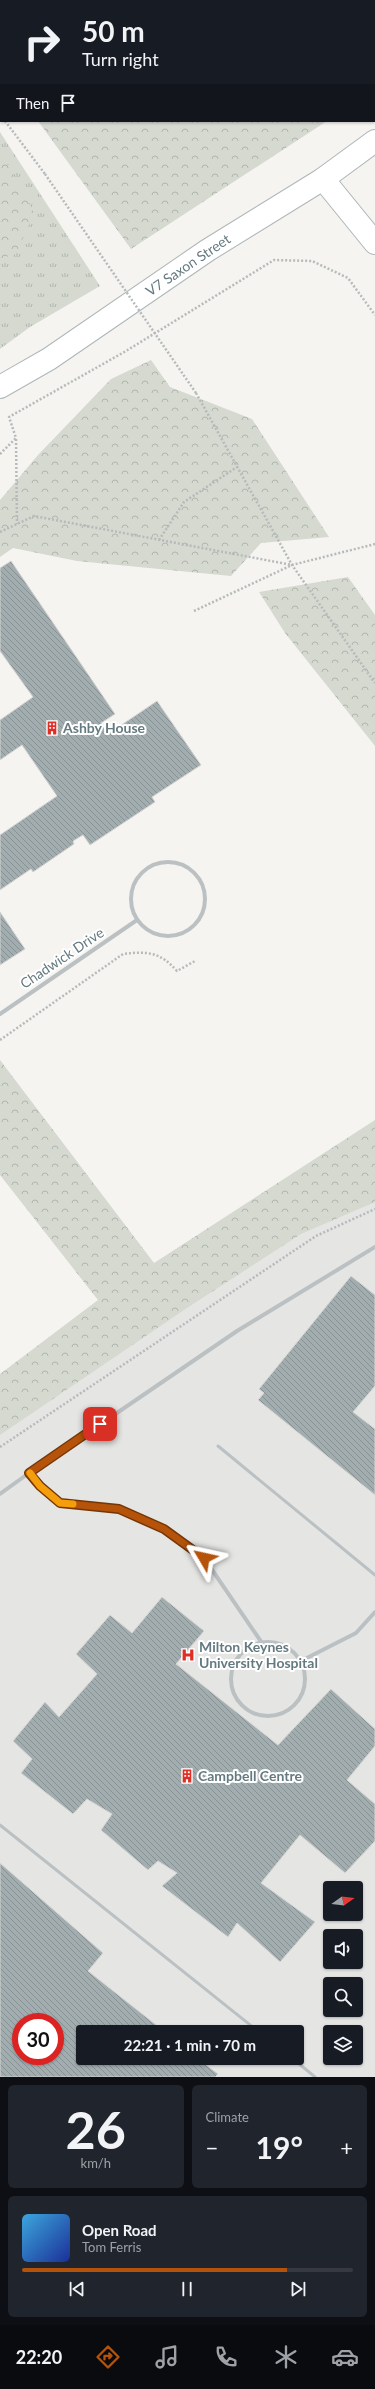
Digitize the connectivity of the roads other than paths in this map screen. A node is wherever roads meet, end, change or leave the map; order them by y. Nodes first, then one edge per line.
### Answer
1 (375, 128) edge
2 (367, 147) edge
3 (323, 179) junction
4 (375, 243) edge
5 (0, 387) edge
6 (137, 920) junction
7 (0, 1014) edge
8 (375, 1247) edge
9 (218, 1446) dead end
10 (29, 1473) junction
11 (0, 1494) edge
12 (375, 1575) edge
13 (375, 1612) edge
14 (262, 1643) junction
15 (301, 1661) junction
16 (0, 1825) edge
17 (250, 2025) edge
18 (300, 2065) edge
19 (315, 2077) edge

1 - 2 street
2 - 3 street, V7 Saxon Street
3 - 4 street
3 - 5 street, V7 Saxon Street
6 - 6 street
6 - 7 street, Chadwick Drive
8 - 10 street
9 - 12 lane
10 - 11 street
10 - 14 street
13 - 15 street
14 - 15 street
14 - 15 street
16 - 17 lane
18 - 19 lane

